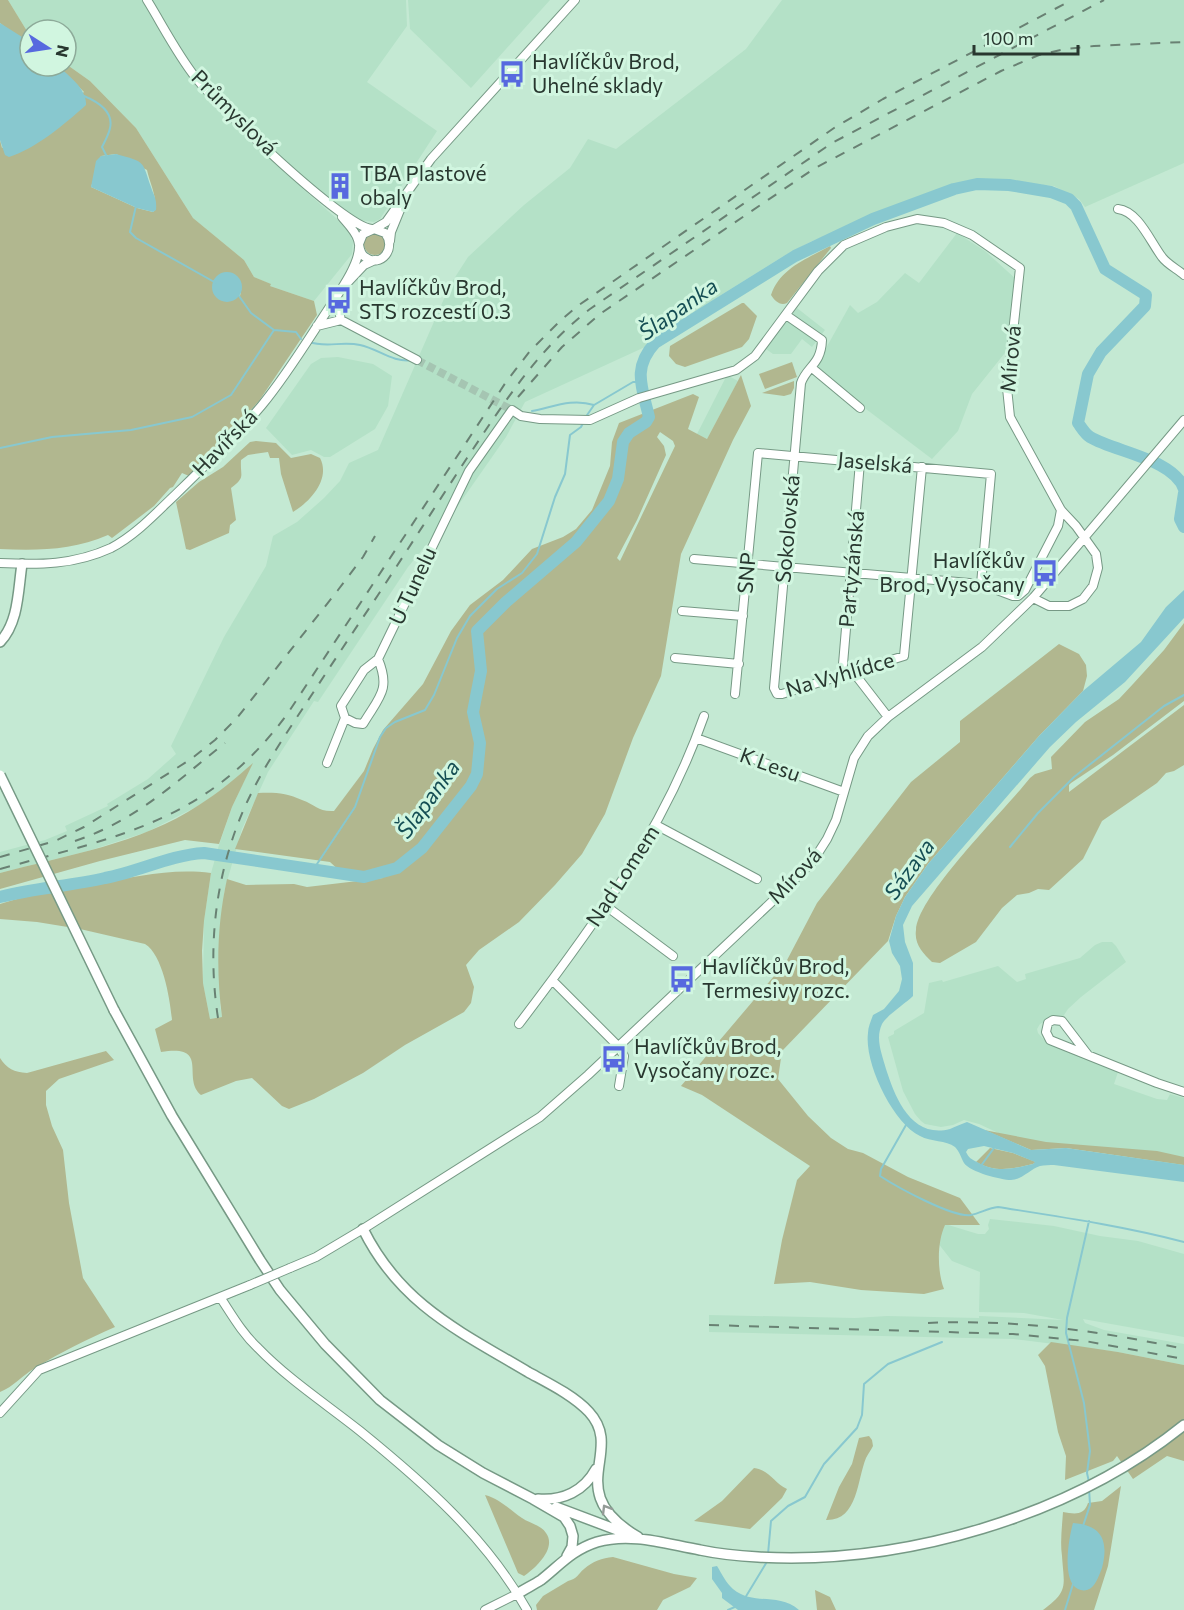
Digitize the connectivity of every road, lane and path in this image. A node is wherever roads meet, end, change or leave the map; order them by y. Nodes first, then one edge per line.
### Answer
1 (147, 0) edge
2 (575, 0) edge
3 (412, 184) junction
4 (1118, 209) dead end
5 (338, 211) junction
6 (373, 229) junction
7 (390, 241) junction
8 (359, 246) junction
9 (375, 260) junction
10 (1184, 275) edge
11 (343, 287) junction
12 (336, 297) junction
13 (786, 315) junction
14 (341, 320) junction
15 (317, 326) junction
16 (417, 360) tunnel mouth
17 (813, 368) junction
18 (860, 408) dead end
19 (1184, 420) edge
20 (759, 453) joint
21 (795, 456) junction
22 (860, 462) junction
23 (922, 467) junction
24 (1061, 510) junction
25 (1085, 538) junction
26 (694, 559) dead end
27 (0, 562) edge
28 (747, 563) junction
29 (22, 564) junction
30 (786, 566) junction
31 (852, 572) junction
32 (912, 577) junction
33 (981, 584) junction
34 (1033, 598) junction
35 (682, 611) dead end
36 (743, 616) junction
37 (0, 642) edge
38 (675, 658) dead end
39 (378, 659) junction
40 (739, 664) junction
41 (854, 673) junction
42 (842, 676) junction
43 (776, 693) joint
44 (735, 694) dead end
45 (704, 716) dead end
46 (888, 717) junction
47 (345, 718) junction
48 (696, 738) junction
49 (327, 763) dead end
50 (0, 775) edge
51 (844, 792) junction
52 (656, 825) junction
53 (757, 879) dead end
54 (606, 906) junction
55 (673, 956) dead end
56 (552, 980) junction
57 (519, 1024) dead end
58 (618, 1046) junction
59 (1088, 1054) junction
60 (619, 1086) dead end
61 (1184, 1092) edge
62 (363, 1229) junction
63 (220, 1297) junction
64 (4, 1403) edge
65 (0, 1413) edge
66 (1184, 1425) edge
67 (598, 1464) junction
68 (533, 1498) junction
69 (641, 1539) junction
70 (567, 1556) junction
71 (517, 1594) junction
72 (485, 1610) edge
73 (527, 1610) edge

1 - 5 street, Průmyslová
2 - 3 street, Havířská
3 - 6 street, Havířská
3 - 7 street, Havířská
4 - 10 street
5 - 6 street, Průmyslová
5 - 8 street, Průmyslová
6 - 7 street
6 - 8 street, Havířská
7 - 9 street, Havířská
8 - 9 street
8 - 11 street, Havířská
9 - 11 street, Havířská
11 - 12 street, Havířská
12 - 14 street
12 - 15 street, Havířská
13 - 17 street, Sokolovská
13 - 24 street, Mírová
13 - 39 street, U Tunelu
14 - 15 street
14 - 16 street
15 - 29 street, Havířská
17 - 18 street
17 - 21 street, Sokolovská
19 - 25 street, Mírová
20 - 21 street, Jaselská
20 - 28 street, SNP
21 - 22 street, Jaselská
21 - 30 street, Sokolovská
22 - 23 street, Jaselská
22 - 31 street, Partyzánská
23 - 32 street
23 - 33 street, Jaselská
24 - 25 street, Mírová
24 - 33 street
25 - 34 street, Mírová
25 - 34 street, Mírová
26 - 28 street
27 - 29 street, Havířská
28 - 30 street
28 - 36 street, SNP
29 - 37 main road
30 - 31 street
30 - 43 street, Sokolovská
31 - 32 street
31 - 42 street, Partyzánská
32 - 33 street
32 - 41 street, Na Vyhlídce
34 - 46 street, Mírová
35 - 36 street
36 - 40 street, SNP
38 - 40 street
39 - 47 street, U Tunelu
39 - 47 street
40 - 44 street, SNP
41 - 42 street, Na Vyhlídce
41 - 46 street
42 - 43 street, Na Vyhlídce
45 - 48 street, Nad Lomem
46 - 51 street, Mírová
47 - 49 street, U Tunelu
48 - 51 street, K Lesu
48 - 52 street, Nad Lomem
50 - 68 main road, bridge
51 - 58 street, Mírová
52 - 53 street
52 - 54 street, Nad Lomem
54 - 55 street
54 - 56 street, Nad Lomem
56 - 57 street, Nad Lomem
56 - 58 street
58 - 60 street
58 - 62 street, Mírová
59 - 59 street
59 - 61 street
62 - 63 street, Mírová, bridge
62 - 67 main road
63 - 64 street, Mírová
63 - 71 street
64 - 65 street, Mírová
66 - 69 main road
67 - 68 main road
69 -> 67 main road
68 - 69 main road
68 - 70 main road
69 - 70 main road
70 - 71 main road
71 - 72 street
71 - 73 street

